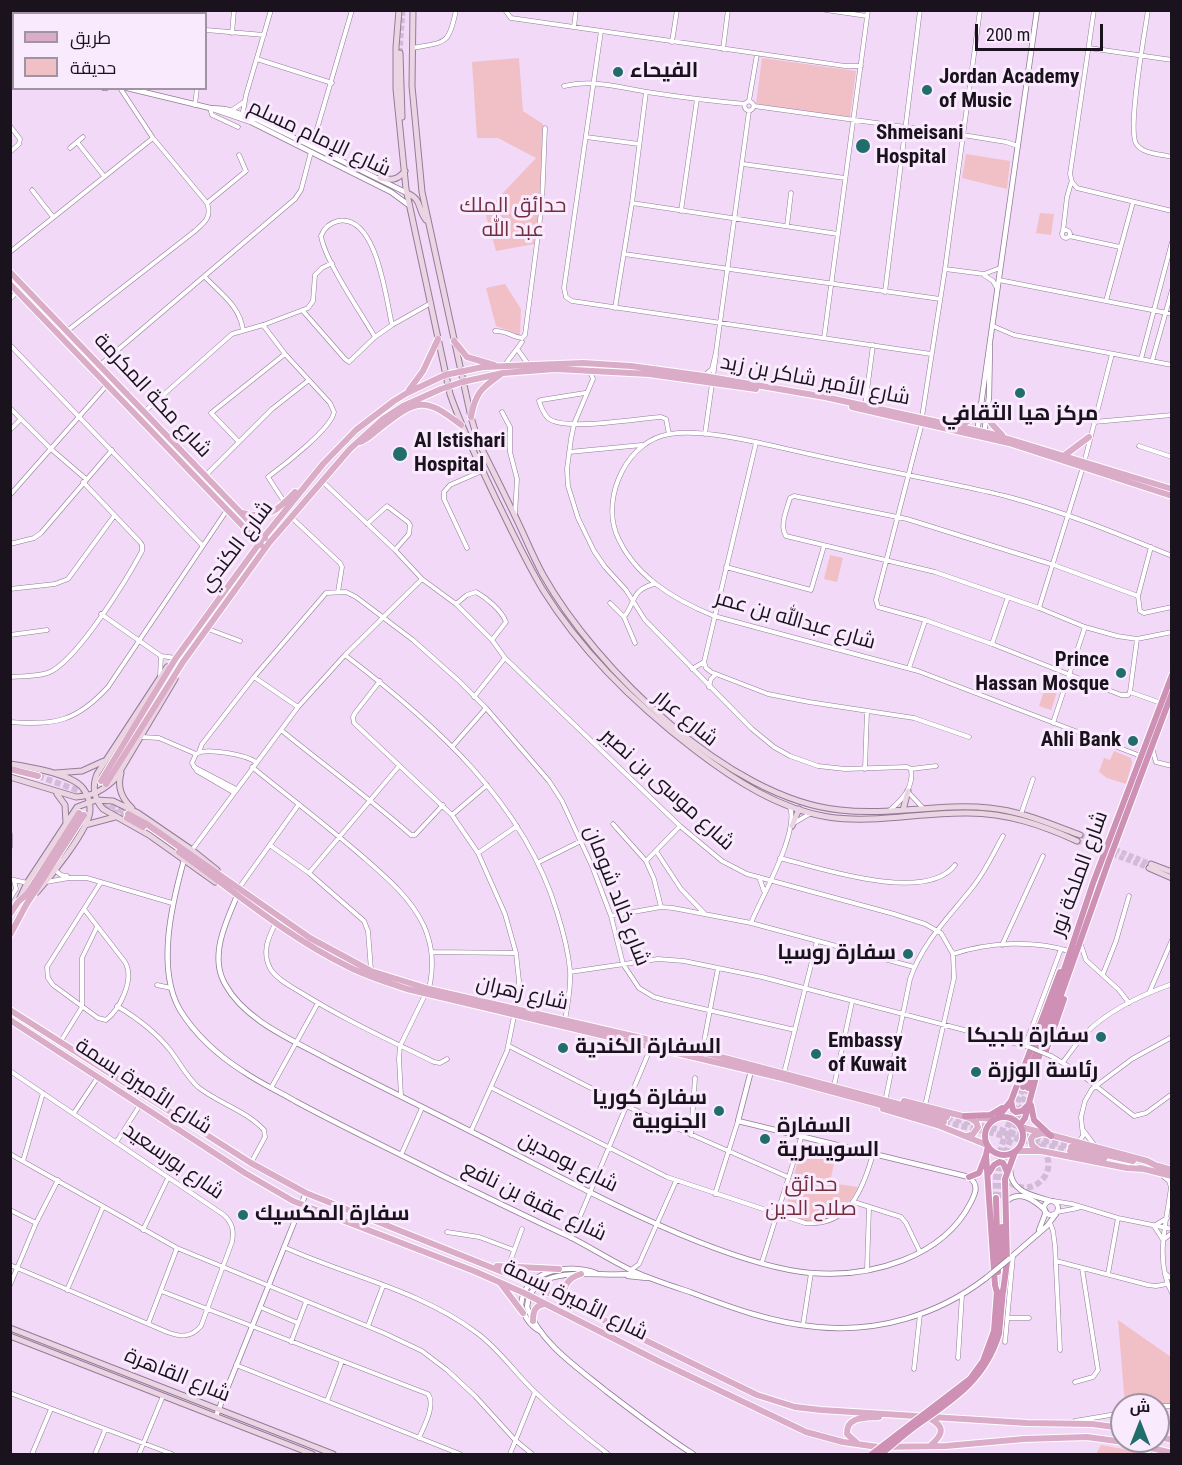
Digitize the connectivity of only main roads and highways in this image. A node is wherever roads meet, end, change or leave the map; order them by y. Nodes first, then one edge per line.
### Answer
1 (399, 10) edge
2 (413, 10) edge
3 (400, 53) tunnel mouth
4 (401, 129) junction
5 (405, 171) junction
6 (380, 178) road end
7 (407, 192) junction
8 (428, 221) junction
9 (10, 272) edge
10 (10, 284) edge
11 (438, 339) junction
12 (454, 341) junction
13 (502, 368) junction
14 (460, 371) junction
15 (444, 375) junction
16 (713, 380) junction
17 (462, 382) junction
18 (448, 386) junction
19 (407, 393) junction
20 (471, 417) junction
21 (922, 420) junction
22 (462, 425) junction
23 (960, 426) junction
24 (981, 434) junction
25 (1005, 437) junction
26 (1089, 437) road end
27 (357, 443) junction
28 (1065, 455) junction
29 (1084, 464) junction
30 (312, 478) junction
31 (1170, 493) edge
32 (240, 512) junction
33 (264, 537) junction
34 (259, 543) junction
35 (267, 546) junction
36 (176, 658) junction
37 (183, 662) junction
38 (1172, 675) edge
39 (1172, 693) edge
40 (108, 759) junction
41 (125, 763) junction
42 (10, 764) edge
43 (1142, 764) junction
44 (10, 773) edge
45 (50, 773) junction
46 (38, 777) tunnel mouth
47 (50, 788) junction
48 (908, 791) road end
49 (96, 797) junction
50 (88, 799) junction
51 (804, 802) junction
52 (903, 809) junction
53 (799, 810) junction
54 (138, 813) junction
55 (115, 817) junction
56 (899, 817) junction
57 (66, 825) junction
58 (85, 825) junction
59 (792, 826) road end
60 (1172, 872) edge
61 (1172, 878) edge
62 (231, 883) junction
63 (236, 892) junction
64 (18, 902) junction
65 (26, 905) junction
66 (10, 914) edge
67 (10, 935) edge
68 (1064, 968) junction
69 (1069, 974) junction
70 (427, 992) junction
71 (10, 1010) edge
72 (514, 1012) junction
73 (10, 1020) edge
74 (1014, 1093) junction
75 (883, 1097) junction
76 (1011, 1101) junction
77 (872, 1102) junction
78 (1029, 1102) junction
79 (967, 1117) junction
80 (996, 1118) junction
81 (1021, 1126) junction
82 (1043, 1133) junction
83 (966, 1136) junction
84 (1051, 1136) junction
85 (987, 1146) junction
86 (1072, 1147) junction
87 (1016, 1151) junction
88 (1041, 1151) junction
89 (986, 1155) junction
90 (1008, 1168) junction
91 (1144, 1169) junction
92 (1158, 1169) junction
93 (1172, 1170) edge
94 (988, 1174) junction
95 (1172, 1176) edge
96 (969, 1177) road end
97 (1001, 1199) junction
98 (483, 1263) junction
99 (559, 1269) road end
100 (581, 1274) road end
101 (499, 1282) junction
102 (1000, 1292) junction
103 (567, 1301) junction
104 (545, 1304) junction
105 (523, 1312) road end
106 (533, 1320) road end
107 (10, 1328) edge
108 (997, 1332) junction
109 (10, 1336) edge
110 (217, 1413) junction
111 (898, 1415) junction
112 (924, 1416) junction
113 (1110, 1427) edge
114 (868, 1446) junction
115 (929, 1446) junction
116 (297, 1452) edge
117 (1172, 1453) edge
118 (312, 1455) edge
119 (333, 1455) edge
120 (872, 1455) edge
121 (881, 1455) edge

1 - 4 main road
2 - 8 main road, شارع عرار
3 - 4 main road
4 - 5 main road, شارع عرار
5 - 6 main road
5 - 7 main road, شارع عرار
7 - 8 main road
7 - 11 main road, شارع عرار
8 - 12 main road, شارع عرار
9 - 32 main road, شارع مكة المكرمة
10 - 34 main road, شارع مكة المكرمة
11 - 15 main road, شارع عرار
11 - 19 main road
12 - 13 main road
12 - 14 main road, شارع عرار
13 - 14 main road, شارع الأمير شاكر بن زيد
13 - 16 main road, شارع الأمير شاكر بن زيد
13 - 16 main road, شارع الأمير شاكر بن زيد
13 - 17 main road, شارع الأمير شاكر بن زيد
13 - 20 main road
14 - 15 main road, شارع الأمير شاكر بن زيد
14 - 17 main road, شارع عرار
15 - 18 main road, شارع عرار
15 - 19 main road, شارع الكندي
16 - 21 main road, شارع الأمير شاكر بن زيد
17 - 18 main road, شارع الأمير شاكر بن زيد
17 - 20 main road, شارع عرار
18 - 22 main road, شارع عرار
18 - 27 main road, شارع الكندي
19 - 30 main road, شارع الكندي
20 - 51 main road, شارع عرار
21 - 23 main road, شارع الأمير شاكر بن زيد
21 - 24 main road, شارع الأمير شاكر بن زيد
22 - 27 main road
22 - 53 main road, شارع عرار
23 - 24 main road, شارع الأمير شاكر بن زيد
23 - 25 main road
24 - 25 main road, شارع الأمير شاكر بن زيد
24 - 29 main road, شارع الأمير شاكر بن زيد
25 - 28 main road, شارع الأمير شاكر بن زيد
26 - 28 main road
27 - 35 main road, شارع الكندي
28 - 29 main road, شارع الأمير شاكر بن زيد
29 - 31 main road, شارع الأمير شاكر بن زيد
29 - 31 main road, شارع الأمير شاكر بن زيد
30 - 32 main road
30 - 33 main road, شارع الكندي
32 - 33 main road, شارع مكة المكرمة
33 - 34 main road, شارع الكندي
33 - 35 main road, شارع مكة المكرمة
34 - 35 main road, شارع مكة المكرمة
34 - 36 main road, شارع الكندي
35 - 37 main road, شارع الكندي
36 - 37 main road, شارع الكندي
36 - 40 main road
37 - 41 main road
38 - 43 highway, شارع الملكة نور
39 - 43 highway, شارع الملكة نور
40 - 45 main road
40 - 49 main road
41 - 49 main road
41 - 54 main road
42 - 45 main road
43 - 68 highway, شارع الملكة نور
43 - 69 highway, شارع الملكة نور
44 - 46 main road
44 - 47 main road
45 - 50 main road
47 - 50 main road
47 - 57 main road
48 - 52 main road
49 - 50 main road
49 - 54 main road
49 - 55 main road
50 - 57 main road
50 - 58 main road
51 - 52 main road, شارع عرار
51 - 53 main road
52 - 56 main road
52 - 56 main road, شارع عرار
53 - 56 main road, شارع عرار
53 - 59 main road
54 - 62 main road
55 - 58 main road
55 - 63 main road
57 - 64 main road
58 - 65 main road
60 - 61 main road
62 - 63 main road, شارع زهران
62 - 63 main road, شارع زهران
63 - 70 main road, شارع زهران
63 - 70 main road, شارع زهران
64 - 65 main road
64 - 66 main road
65 - 67 main road
68 - 69 highway, شارع الملكة نور
68 - 74 highway
69 - 78 highway
70 - 72 main road, شارع زهران
71 - 98 main road, شارع الأميرة بسمة
72 - 75 main road, شارع زهران
72 - 77 main road, شارع زهران
73 - 101 main road, شارع الأميرة بسمة
74 - 76 highway
74 - 79 highway
75 - 77 main road, شارع زهران
75 - 79 main road
76 - 78 highway
76 - 80 highway
77 - 83 main road
78 - 81 highway
78 - 84 highway
79 - 80 main road
79 - 83 main road
80 - 81 highway
80 - 85 highway
81 - 82 main road
81 - 87 highway
82 - 84 main road
82 - 88 main road
83 - 85 main road
84 - 86 main road
85 - 87 highway
85 - 89 highway
86 - 91 main road
86 - 92 main road
86 - 92 main road
87 - 88 main road
87 - 90 highway
88 - 91 main road
89 - 94 highway
89 - 96 highway
90 - 94 highway
90 - 97 highway
91 - 92 main road
92 - 93 main road
92 - 95 main road
94 - 102 highway
97 - 102 highway
97 - 102 highway
98 - 99 main road
98 - 103 main road, شارع الأميرة بسمة
100 - 103 main road
101 - 104 main road, شارع الأميرة بسمة
101 - 105 main road
102 - 108 highway
103 - 111 main road, شارع الأميرة بسمة
104 - 106 main road
104 - 114 main road, شارع الأميرة بسمة
107 - 110 main road, شارع القاهرة
108 - 120 highway, bridge
108 - 121 highway, bridge
109 - 110 main road, شارع القاهرة
110 - 116 main road, شارع القاهرة
110 - 119 main road, شارع القاهرة
111 - 112 main road, شارع الأميرة بسمة
111 - 114 main road
112 - 113 main road, شارع الأميرة بسمة
112 - 115 main road
114 - 115 main road, شارع الأميرة بسمة
115 - 117 main road, شارع الأميرة بسمة
116 - 118 main road, شارع القاهرة

